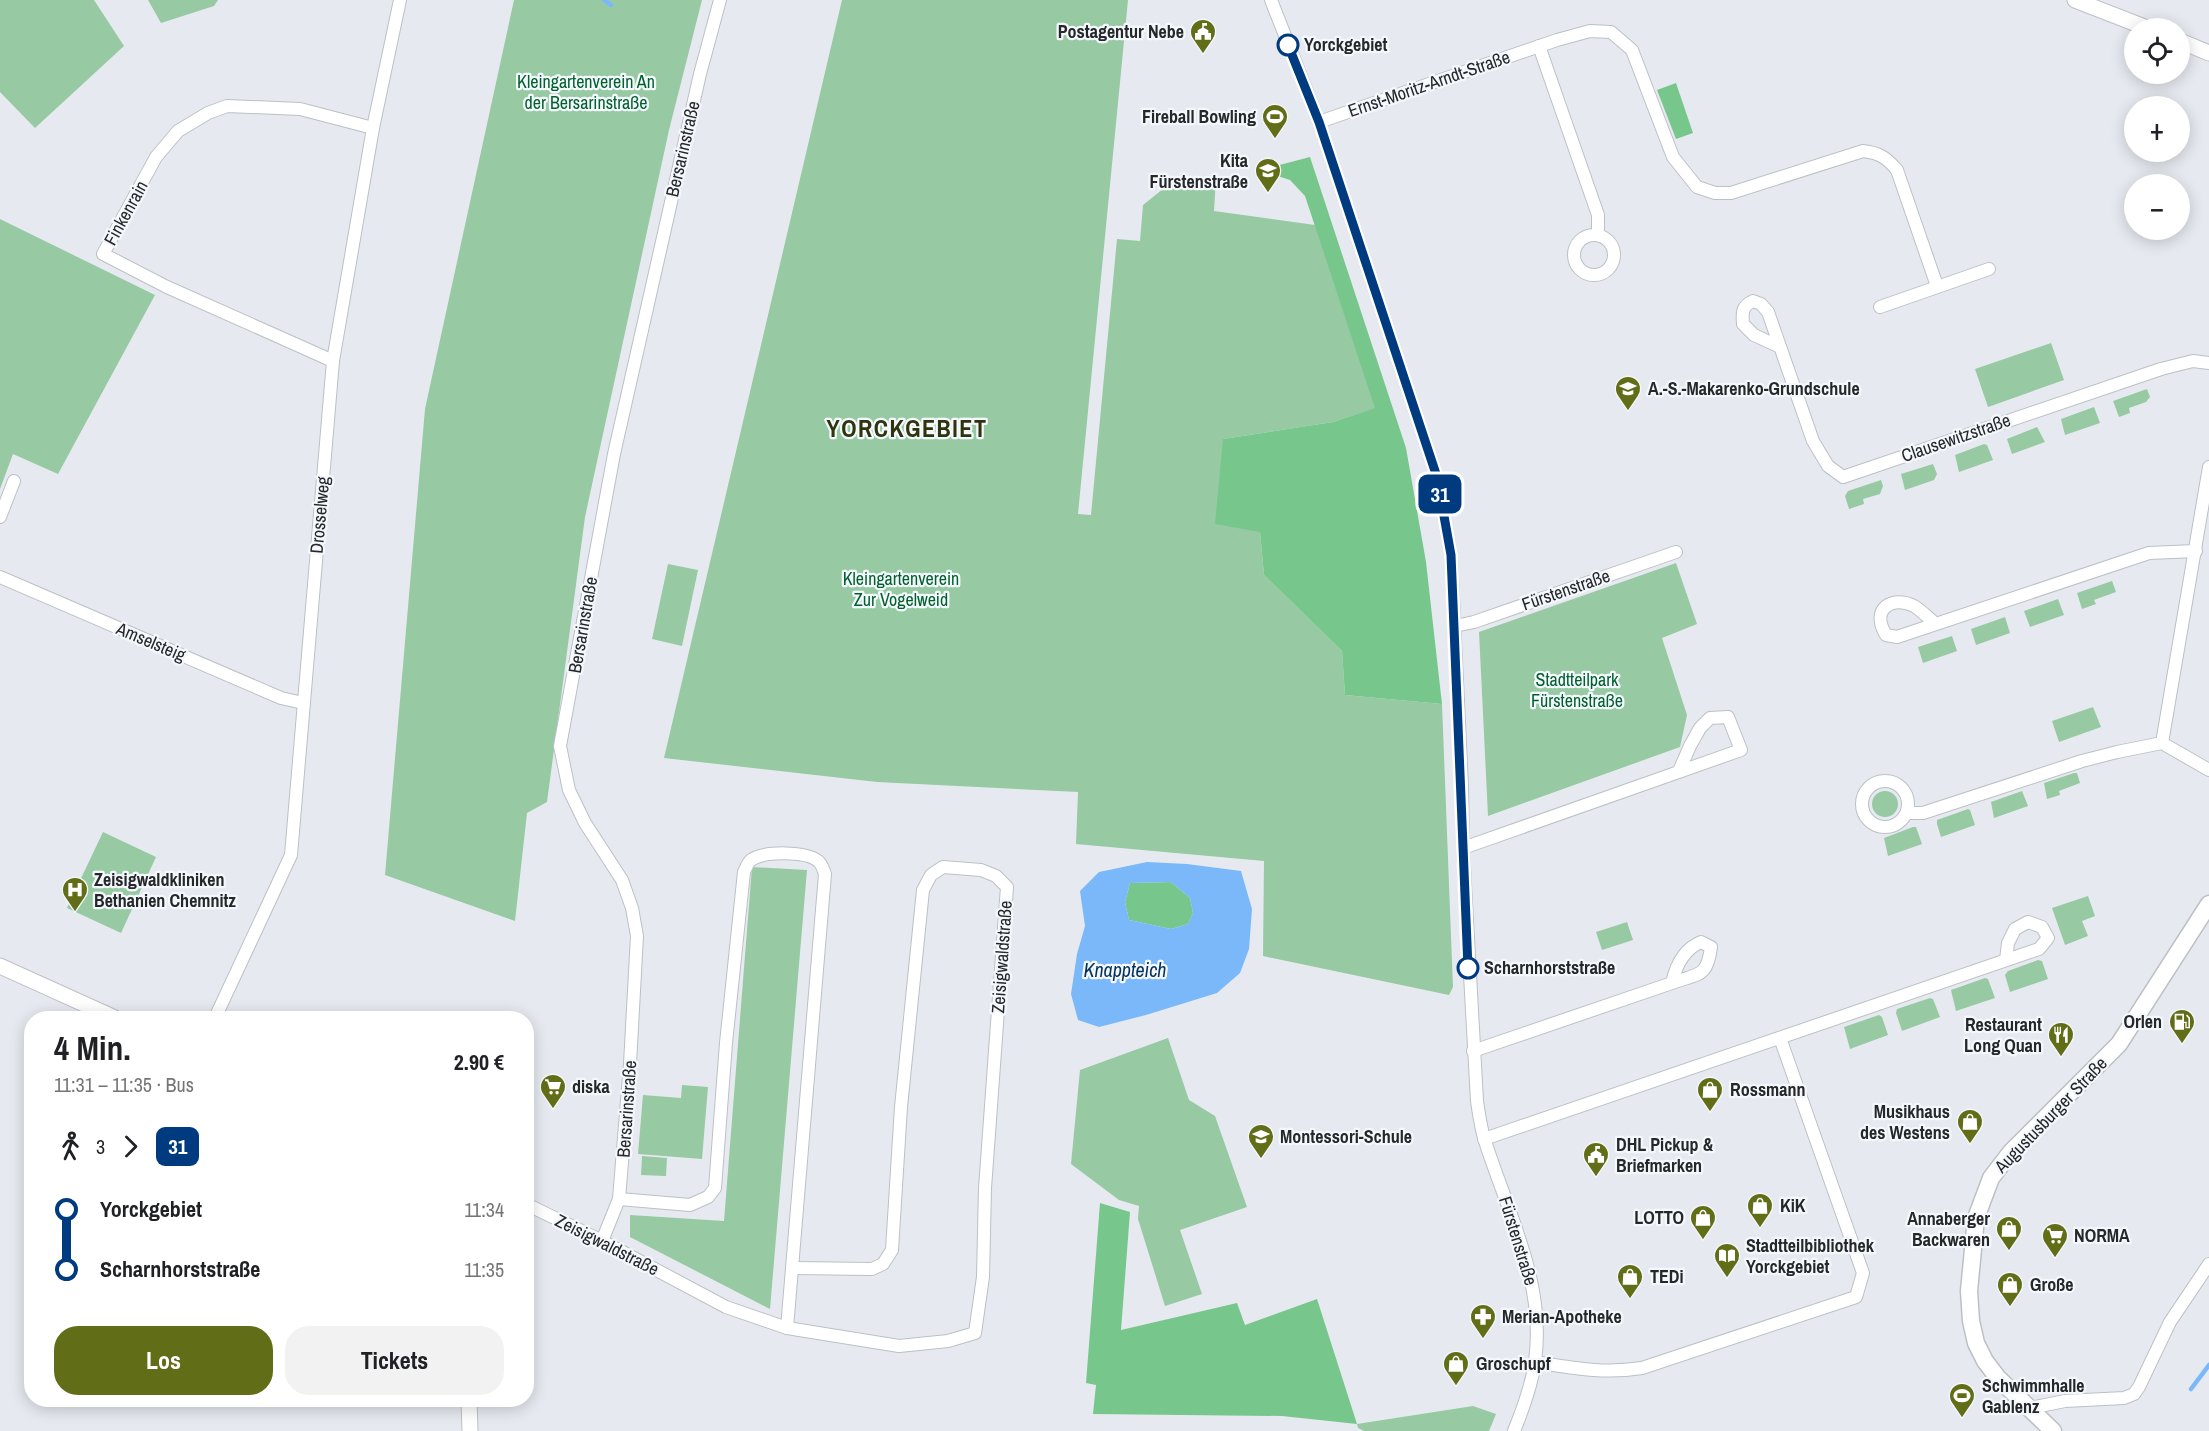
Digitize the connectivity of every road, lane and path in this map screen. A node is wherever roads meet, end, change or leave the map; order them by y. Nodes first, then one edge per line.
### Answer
1 (400, 0) edge
2 (720, 0) edge
3 (1271, 0) edge
4 (2075, 0) edge
5 (2124, 19) edge
6 (1539, 46) junction
7 (2190, 46) edge
8 (2209, 53) edge
9 (1319, 122) junction
10 (373, 128) junction
11 (1598, 234) dead end
12 (1989, 269) dead end
13 (1937, 286) junction
14 (1880, 307) dead end
15 (1780, 347) dead end
16 (333, 361) junction
17 (2209, 363) edge
18 (2209, 467) edge
19 (14, 481) dead end
20 (0, 517) edge
21 (2196, 551) junction
22 (1676, 552) dead end
23 (0, 577) edge
24 (1936, 624) dead end
25 (1455, 626) junction
26 (303, 703) junction
27 (2162, 743) junction
28 (2209, 770) edge
29 (1679, 771) junction
30 (1908, 813) dead end
31 (1463, 848) junction
32 (2209, 904) edge
33 (2006, 960) dead end
34 (0, 966) edge
35 (1672, 983) dead end
36 (100, 1011) edge
37 (218, 1011) edge
38 (1780, 1038) junction
39 (1473, 1051) junction
40 (1484, 1139) junction
41 (619, 1200) junction
42 (534, 1208) edge
43 (602, 1241) junction
44 (2209, 1264) edge
45 (792, 1268) junction
46 (787, 1328) junction
47 (1535, 1362) junction
48 (469, 1407) edge
49 (2030, 1408) junction
50 (470, 1431) edge
51 (1514, 1431) edge
52 (2052, 1431) edge

1 - 10 street, Drosselweg
2 - 41 street, Bersarinstraße
3 - 9 street, Fürstenstraße
4 - 5 street
6 - 9 street, Ernst-Moritz-Arndt-Straße
6 - 11 street
6 - 13 street, Ernst-Moritz-Arndt-Straße
7 - 8 street
9 - 25 street, Fürstenstraße
10 - 16 street, Drosselweg
10 - 16 street, Finkenrain
12 - 13 street
13 - 14 street
15 - 17 street, Clausewitzstraße
16 - 26 street, Drosselweg
18 - 21 street
19 - 20 street
21 - 24 street
21 - 27 street
22 - 25 street, Fürstenstraße
23 - 26 street, Amselsteig
25 - 31 street, Fürstenstraße
26 - 37 street, Drosselweg
27 - 28 street
27 - 30 street
29 - 29 street
29 - 31 street
31 - 39 street, Fürstenstraße
32 - 49 main road, Augustusburger Straße
33 - 38 street
34 - 36 street
35 - 39 street
38 - 40 street
38 - 47 street
39 - 40 street, Fürstenstraße
40 - 47 street, Fürstenstraße
41 - 43 street, Bersarinstraße
41 - 45 street
42 - 43 street, Zeisigwaldstraße
43 - 46 street, Zeisigwaldstraße
44 - 49 street
45 - 46 street
45 - 46 street, Zeisigwaldstraße
47 - 51 street, Fürstenstraße
48 - 50 street
49 - 52 main road, Augustusburger Straße

